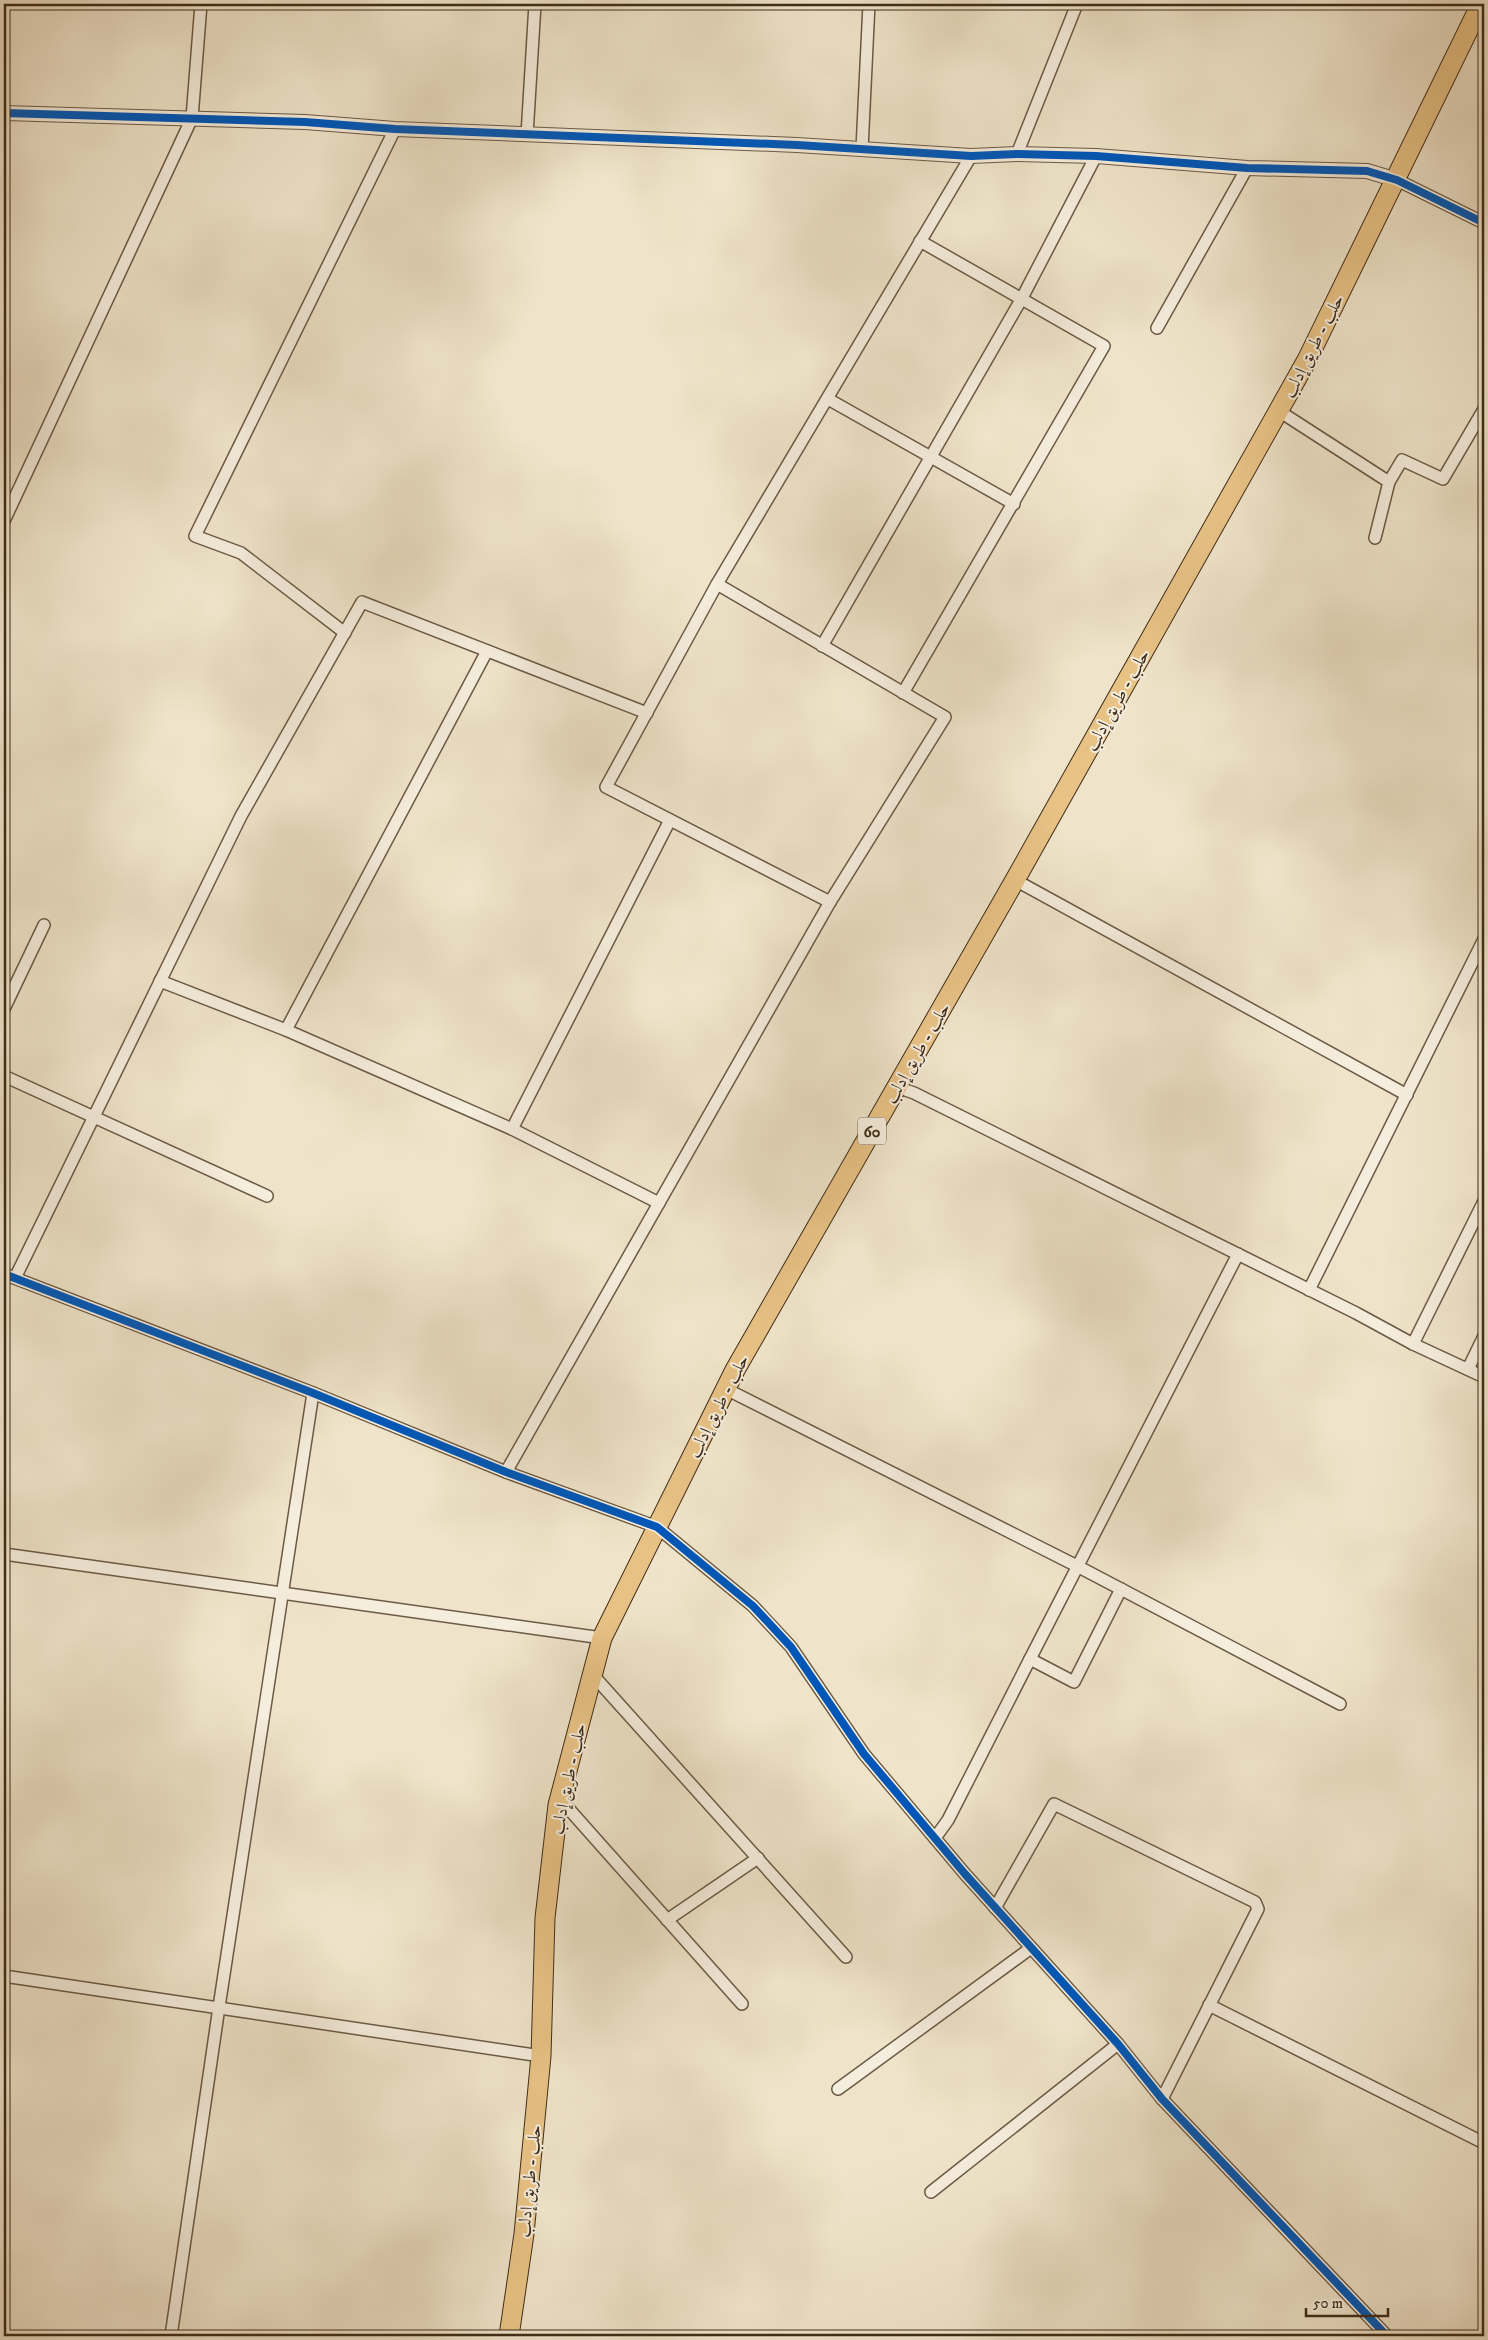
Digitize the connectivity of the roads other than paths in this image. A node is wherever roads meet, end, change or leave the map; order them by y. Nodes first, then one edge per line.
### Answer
1 (200, 4) edge
2 (535, 4) edge
3 (869, 4) edge
4 (1077, 4) edge
5 (1481, 4) edge
6 (4, 113) edge
7 (192, 118) junction
8 (395, 129) junction
9 (527, 135) junction
10 (862, 148) junction
11 (1017, 154) junction
12 (970, 156) junction
13 (1096, 156) junction
14 (1247, 168) junction
15 (1397, 180) junction
16 (1484, 223) edge
17 (920, 241) junction
18 (1022, 298) junction
19 (1157, 328) dead end
20 (828, 399) junction
21 (1484, 409) edge
22 (1279, 411) junction
23 (1481, 423) edge
24 (932, 458) junction
25 (1388, 482) junction
26 (1014, 504) junction
27 (4, 521) edge
28 (1375, 538) dead end
29 (717, 584) junction
30 (345, 633) junction
31 (822, 646) junction
32 (487, 650) junction
33 (903, 693) junction
34 (647, 713) junction
35 (670, 820) junction
36 (1015, 880) junction
37 (830, 902) junction
38 (44, 925) dead end
39 (1484, 938) edge
40 (160, 981) junction
41 (4, 1009) edge
42 (286, 1030) junction
43 (4, 1076) edge
44 (897, 1087) junction
45 (1407, 1096) junction
46 (93, 1117) junction
47 (512, 1129) junction
48 (267, 1196) dead end
49 (1484, 1201) edge
50 (659, 1203) junction
51 (1238, 1254) junction
52 (9, 1276) edge
53 (1309, 1290) junction
54 (1484, 1336) edge
55 (1413, 1344) junction
56 (1468, 1369) junction
57 (1484, 1377) edge
58 (726, 1389) junction
59 (313, 1393) junction
60 (506, 1472) junction
61 (657, 1527) junction
62 (4, 1554) edge
63 (1077, 1566) junction
64 (1121, 1589) junction
65 (282, 1594) junction
66 (602, 1638) junction
67 (1030, 1659) junction
68 (592, 1674) junction
69 (1340, 1704) dead end
70 (560, 1800) junction
71 (935, 1838) junction
72 (758, 1858) junction
73 (995, 1908) junction
74 (667, 1920) junction
75 (1031, 1948) junction
76 (846, 1957) dead end
77 (4, 1976) edge
78 (742, 2004) dead end
79 (1209, 2006) junction
80 (219, 2007) junction
81 (1118, 2044) junction
82 (541, 2056) junction
83 (838, 2089) dead end
84 (1162, 2098) junction
85 (1484, 2143) edge
86 (931, 2192) dead end
87 (171, 2336) edge
88 (509, 2336) edge
89 (1387, 2336) edge

1 - 7 street
2 - 9 street
3 - 10 street
4 - 11 street
5 - 15 highway, حلب - طريق إدلب / 60
6 - 7 street
7 - 8 street
7 - 27 street
8 - 9 street
8 - 30 street
9 - 10 street
10 - 12 street
11 - 12 street
11 - 13 street
12 - 17 street
13 - 14 street
13 - 18 street
14 - 15 street
14 - 19 street
15 - 16 street
15 - 22 highway, حلب - طريق إدلب / 60
17 - 18 street
17 - 20 street
18 - 24 street
18 - 26 street
20 - 24 street
20 - 29 street
21 - 23 street
22 - 25 street
22 - 36 highway, حلب - طريق إدلب / 60
23 - 25 street
24 - 26 street
24 - 31 street
25 - 28 street
26 - 33 street
29 - 31 street
29 - 34 street
30 - 32 street
30 - 40 street
31 - 33 street
32 - 34 street
32 - 42 street
33 - 37 street
34 - 35 street
35 - 37 street
35 - 47 street
36 - 44 highway, حلب - طريق إدلب / 60
36 - 45 street
37 - 50 street
38 - 41 street
39 - 45 street
40 - 42 street
40 - 46 street
42 - 47 street
43 - 46 street
44 - 51 street
44 - 58 highway, حلب - طريق إدلب / 60
45 - 53 street
46 - 48 street
46 - 52 street
47 - 50 street
49 - 55 street
50 - 60 street
51 - 53 street
51 - 63 street
52 - 59 street
53 - 55 street
54 - 56 street
55 - 56 street
56 - 57 street
58 - 61 highway, حلب - طريق إدلب / 60
58 - 63 street
59 - 60 street
59 - 65 street
60 - 61 street
61 - 66 highway, حلب - طريق إدلب / 60
61 - 71 street
62 - 65 street
63 - 64 street
63 - 67 street
64 - 67 street
64 - 69 street
65 - 66 street
65 - 80 street
66 - 68 highway, حلب - طريق إدلب / 60
67 - 71 street
68 - 70 highway, حلب - طريق إدلب / 60
68 - 72 street
70 - 74 street
70 - 82 highway, حلب - طريق إدلب / 60
71 - 73 street
72 - 74 street
72 - 76 street
73 - 75 street
73 - 79 street
74 - 78 street
75 - 81 street
75 - 83 street
77 - 80 street
79 - 84 street
79 - 85 street
80 - 82 street
80 - 87 street
81 - 84 street
81 - 86 street
82 - 88 highway, حلب - طريق إدلب / 60
84 - 89 street

